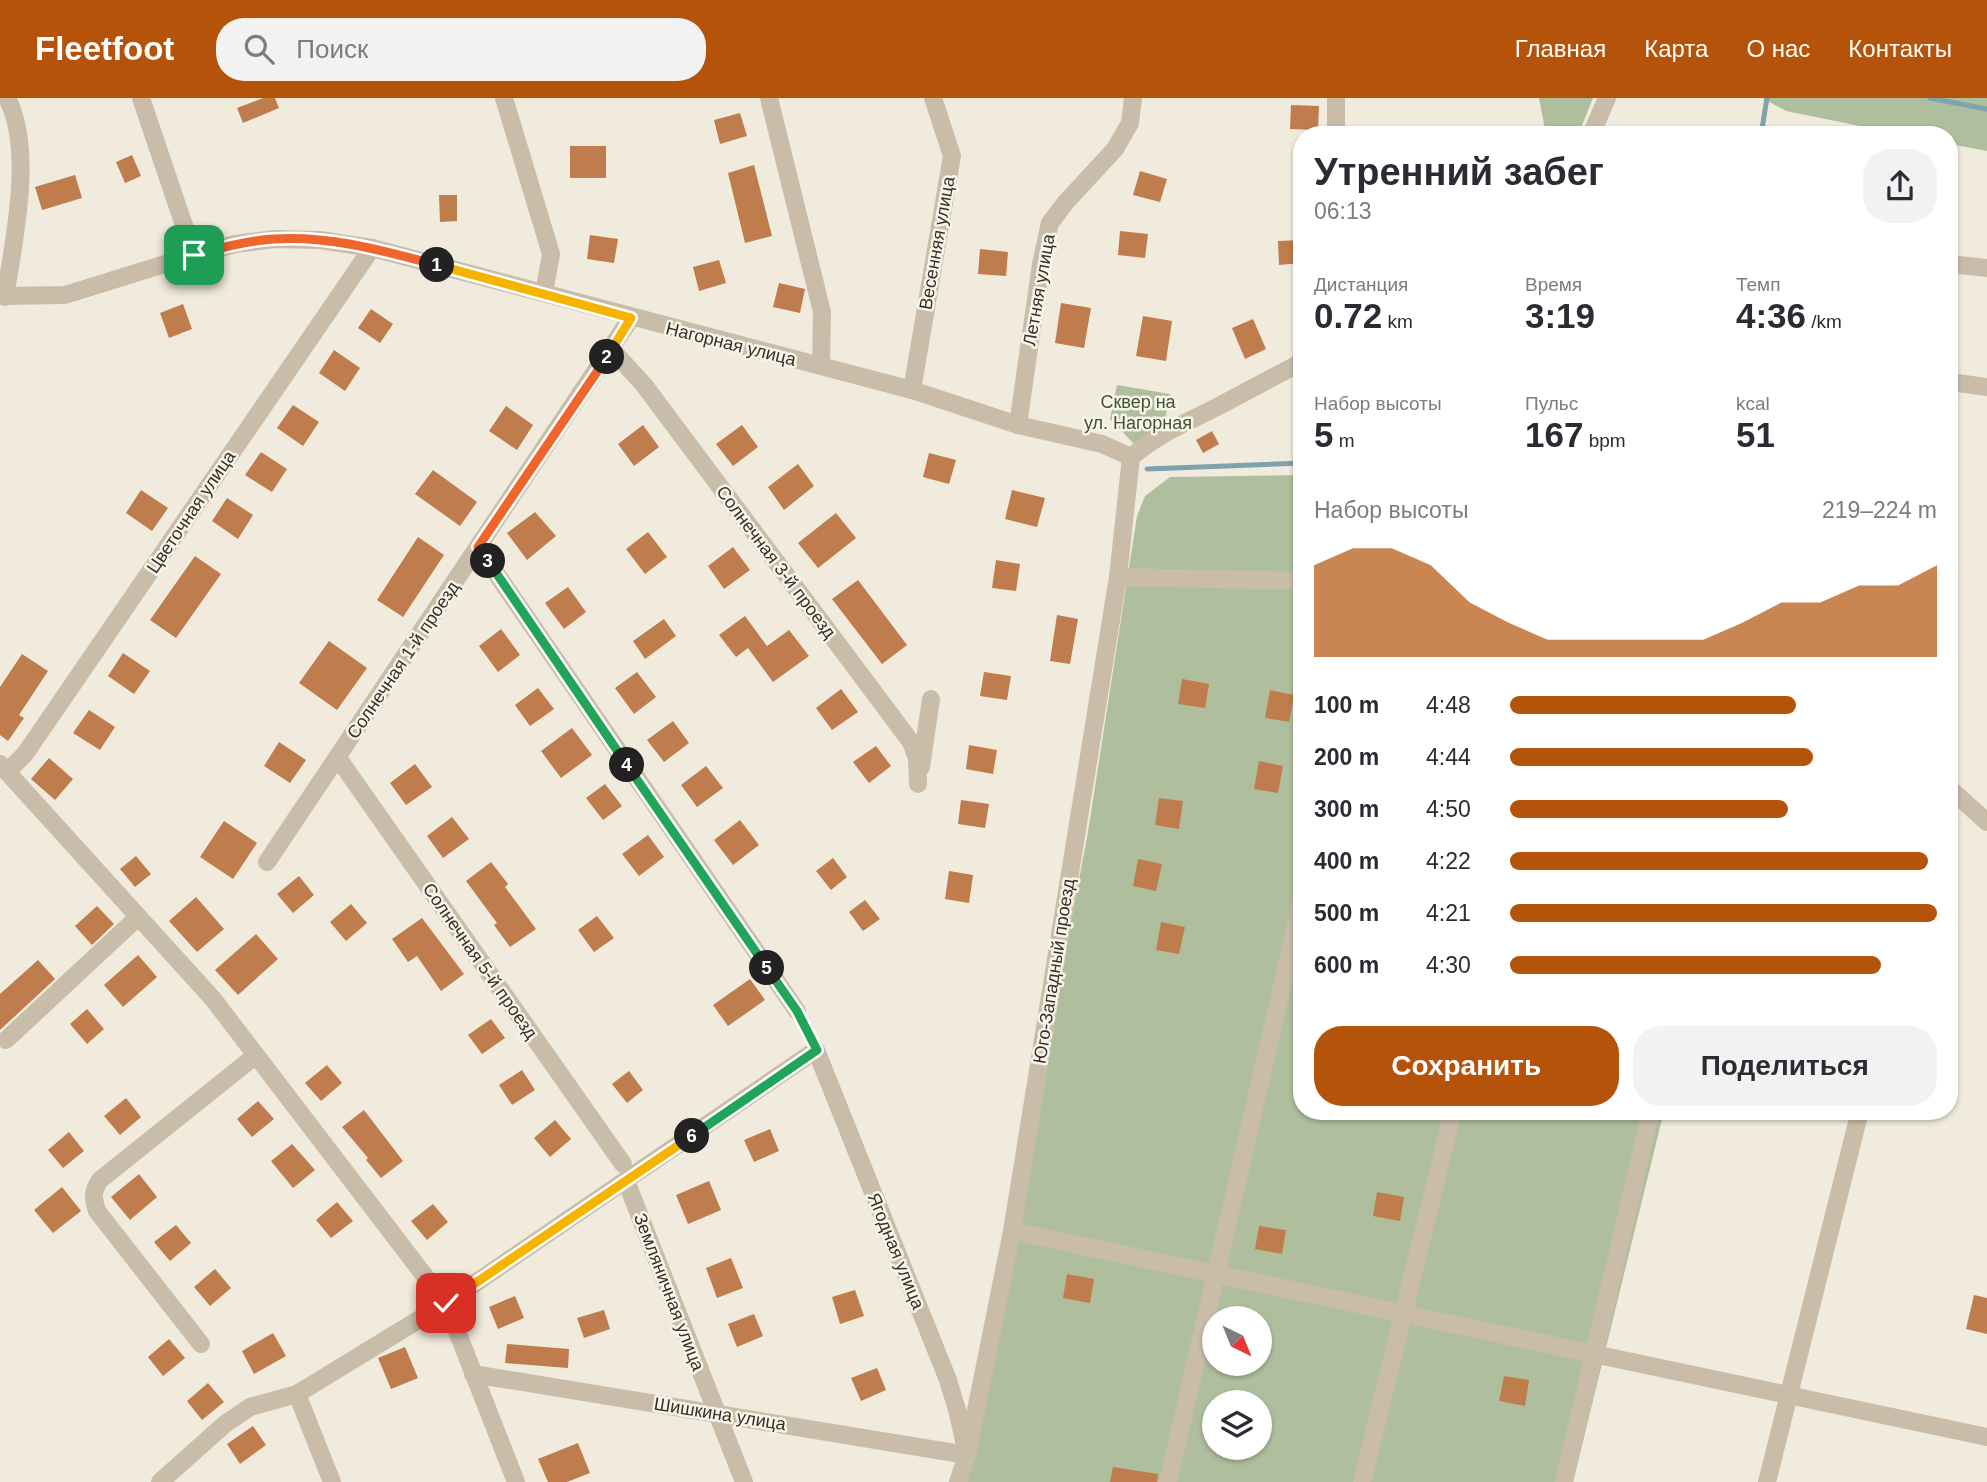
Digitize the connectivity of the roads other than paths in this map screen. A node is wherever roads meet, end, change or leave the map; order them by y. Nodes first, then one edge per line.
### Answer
1 (7, 98) edge
2 (141, 98) edge
3 (504, 98) edge
4 (769, 98) edge
5 (933, 98) edge
6 (1133, 98) edge
7 (1336, 98) edge
8 (1608, 98) edge
9 (1336, 126) edge
10 (1595, 126) edge
11 (372, 248) junction
12 (194, 255) junction
13 (1958, 265) edge
14 (1987, 268) edge
15 (544, 293) junction
16 (2, 296) edge
17 (631, 318) junction
18 (612, 350) junction
19 (821, 366) junction
20 (1293, 367) edge
21 (1958, 383) edge
22 (1987, 387) edge
23 (912, 390) junction
24 (1018, 425) junction
25 (1132, 457) junction
26 (478, 547) junction
27 (1118, 577) junction
28 (1293, 581) edge
29 (931, 699) dead end
30 (338, 758) junction
31 (3, 768) edge
32 (1958, 796) edge
33 (1987, 822) edge
34 (267, 862) dead end
35 (136, 918) junction
36 (1293, 939) edge
37 (797, 1011) dead end
38 (6, 1040) dead end
39 (255, 1056) junction
40 (1450, 1120) edge
41 (1649, 1120) edge
42 (1858, 1120) edge
43 (624, 1172) junction
44 (1012, 1231) junction
45 (1215, 1274) junction
46 (441, 1298) junction
47 (1403, 1313) junction
48 (201, 1344) dead end
49 (1593, 1353) junction
50 (473, 1374) junction
51 (297, 1394) junction
52 (1789, 1395) junction
53 (717, 1414) junction
54 (1987, 1437) edge
55 (967, 1455) junction
56 (160, 1482) edge
57 (332, 1482) edge
58 (516, 1482) edge
59 (744, 1482) edge
60 (958, 1482) edge
61 (1168, 1482) edge
62 (1362, 1482) edge
63 (1564, 1482) edge
64 (1767, 1482) edge

1 - 16 street
2 - 12 street
3 - 15 street
4 - 19 street
5 - 23 street, Весенняя улица
6 - 24 street, Летняя улица
7 - 9 street
8 - 10 street
11 - 12 street, Нагорная улица
11 - 15 street, Нагорная улица
11 - 31 street, Цветочная улица
12 - 16 street, Нагорная улица
13 - 14 street
15 - 17 street, Нагорная улица
17 - 18 street, Солнечная 1-й проезд
17 - 19 street, Нагорная улица
18 - 26 street, Солнечная 1-й проезд
18 - 29 street, Солнечная 3-й проезд
19 - 23 street, Нагорная улица
20 - 25 street
21 - 22 street
23 - 24 street, Нагорная улица
24 - 25 street, Нагорная улица
25 - 27 street, Юго-Западный проезд
26 - 30 street, Солнечная 1-й проезд
26 - 37 street
27 - 28 street
27 - 44 street, Юго-Западный проезд
30 - 34 street, Солнечная 1-й проезд
30 - 43 street, Солнечная 5-й проезд
31 - 35 street
32 - 33 street
35 - 38 street
35 - 39 street
36 - 45 street
39 - 46 street
39 - 48 street
40 - 47 street
41 - 49 street
42 - 52 street
43 - 46 street
43 - 53 street, Земляничная улица
43 - 55 street, Ягодная улица
44 - 45 street
44 - 55 street, Юго-Западный проезд
45 - 47 street
45 - 61 street
46 - 50 street
46 - 51 street
47 - 49 street
47 - 62 street
49 - 52 street
49 - 63 street
50 - 53 street, Шишкина улица
50 - 58 street
51 - 56 street
51 - 57 street
52 - 54 street
52 - 64 street
53 - 55 street, Шишкина улица
53 - 59 street, Земляничная улица
55 - 60 street, Юго-Западный проезд

